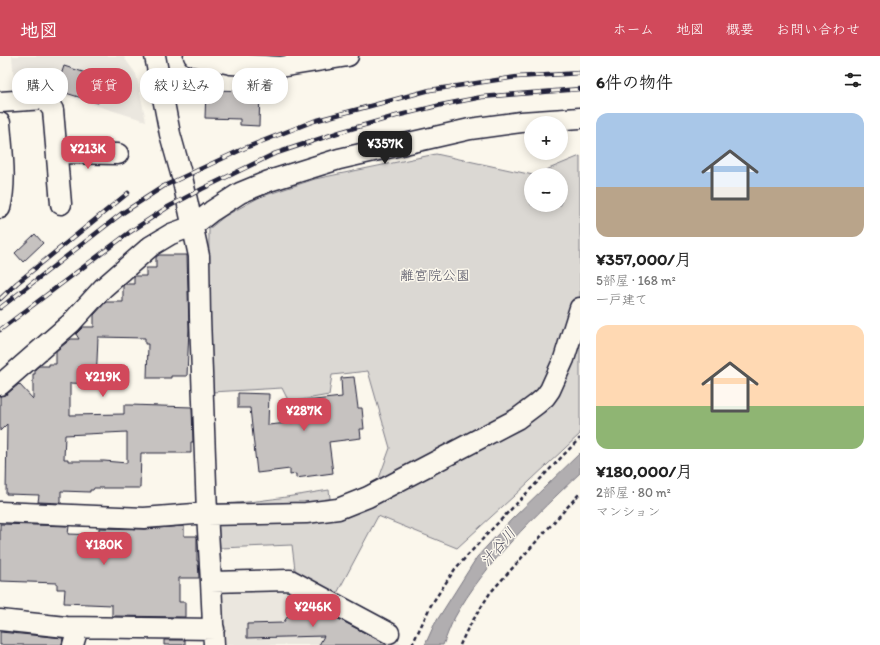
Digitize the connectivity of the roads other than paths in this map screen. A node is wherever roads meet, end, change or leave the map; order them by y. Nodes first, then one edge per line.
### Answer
1 (155, 56) edge
2 (194, 56) edge
3 (348, 56) edge
4 (263, 61) edge
5 (0, 102) edge
6 (580, 118) edge
7 (0, 123) edge
8 (58, 153) junction
9 (118, 154) dead end
10 (61, 204) dead end
11 (0, 208) edge
12 (193, 226) junction
13 (580, 308) edge
14 (0, 385) edge
15 (0, 512) edge
16 (207, 514) junction
17 (212, 582) junction
18 (0, 620) edge
19 (388, 632) dead end
20 (76, 636) edge
21 (214, 637) edge

1 - 12 street
2 - 4 street
3 - 4 street
5 - 8 street
6 - 12 street
7 - 11 street
8 - 9 street
8 - 10 street
12 - 14 street
12 - 16 street
13 - 16 street
15 - 16 street
16 - 17 street
17 - 19 street
17 - 21 street
18 - 20 street
20 - 21 street

